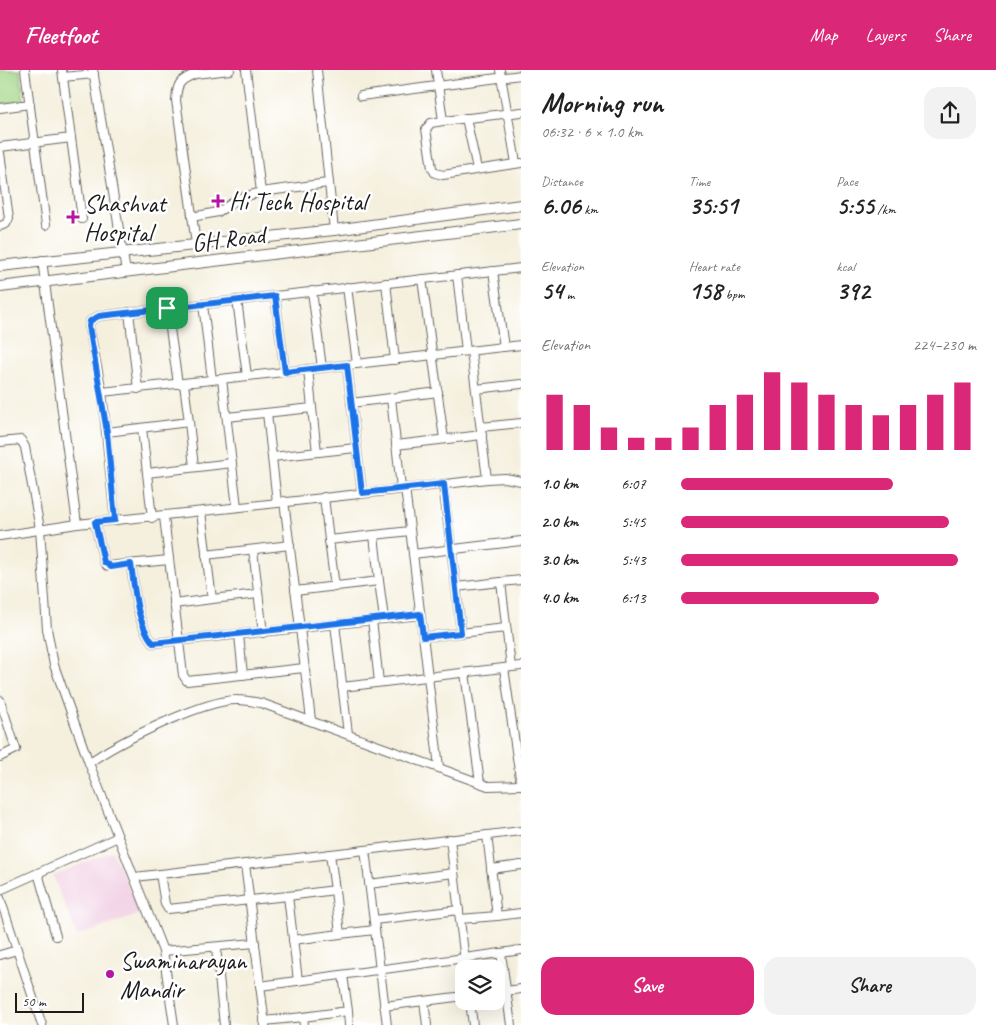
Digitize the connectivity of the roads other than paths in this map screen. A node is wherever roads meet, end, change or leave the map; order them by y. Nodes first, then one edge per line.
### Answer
1 (25, 70) edge
2 (230, 70) edge
3 (246, 70) edge
4 (317, 70) edge
5 (436, 70) edge
6 (94, 72) edge
7 (195, 72) edge
8 (62, 74) edge
9 (500, 74) edge
10 (521, 75) edge
11 (438, 86) junction
12 (361, 96) dead end
13 (30, 104) junction
14 (0, 108) edge
15 (521, 112) edge
16 (505, 114) junction
17 (466, 118) junction
18 (443, 121) junction
19 (71, 138) junction
20 (35, 142) junction
21 (0, 147) edge
22 (0, 153) edge
23 (518, 163) edge
24 (477, 169) junction
25 (328, 183) junction
26 (261, 192) junction
27 (521, 205) edge
28 (192, 217) junction
29 (82, 219) dead end
30 (521, 224) edge
31 (46, 225) dead end
32 (0, 226) edge
33 (334, 230) junction
34 (196, 244) junction
35 (123, 252) junction
36 (42, 260) junction
37 (0, 266) edge
38 (521, 268) edge
39 (493, 271) junction
40 (126, 272) junction
41 (457, 275) junction
42 (422, 279) junction
43 (46, 280) junction
44 (386, 283) junction
45 (0, 287) edge
46 (347, 288) junction
47 (312, 291) junction
48 (275, 296) junction
49 (237, 300) junction
50 (203, 304) junction
51 (167, 308) junction
52 (129, 312) junction
53 (521, 345) edge
54 (504, 347) junction
55 (468, 351) junction
56 (433, 355) junction
57 (395, 360) junction
58 (357, 364) junction
59 (347, 365) junction
60 (322, 368) junction
61 (308, 370) junction
62 (285, 372) junction
63 (247, 376) junction
64 (222, 379) junction
65 (212, 380) junction
66 (181, 384) junction
67 (521, 384) edge
68 (138, 389) junction
69 (476, 389) junction
70 (102, 392) junction
71 (438, 392) junction
72 (391, 398) junction
73 (351, 403) junction
74 (312, 408) junction
75 (266, 413) junction
76 (227, 417) junction
77 (188, 422) junction
78 (521, 422) edge
79 (142, 428) junction
80 (481, 431) junction
81 (107, 432) junction
82 (444, 439) junction
83 (0, 442) edge
84 (396, 445) junction
85 (356, 448) junction
86 (317, 452) junction
87 (272, 457) junction
88 (232, 463) junction
89 (194, 467) junction
90 (147, 473) junction
91 (487, 479) junction
92 (521, 481) edge
93 (444, 484) junction
94 (403, 488) junction
95 (362, 493) junction
96 (324, 497) junction
97 (281, 501) junction
98 (237, 507) junction
99 (201, 512) junction
100 (164, 517) junction
101 (152, 518) junction
102 (115, 520) junction
103 (95, 522) junction
104 (77, 524) junction
105 (0, 527) edge
106 (40, 529) junction
107 (410, 531) junction
108 (374, 535) junction
109 (1, 536) edge
110 (329, 540) junction
111 (521, 541) edge
112 (290, 545) junction
113 (451, 549) junction
114 (253, 550) junction
115 (413, 554) junction
116 (206, 555) junction
117 (169, 560) junction
118 (131, 564) junction
119 (521, 580) edge
120 (379, 581) junction
121 (501, 582) junction
122 (335, 587) junction
123 (456, 587) junction
124 (295, 591) junction
125 (258, 594) junction
126 (212, 599) junction
127 (174, 604) junction
128 (420, 614) junction
129 (384, 619) junction
130 (372, 620) junction
131 (335, 624) junction
132 (300, 628) junction
133 (506, 628) junction
134 (262, 632) junction
135 (461, 633) junction
136 (239, 635) junction
137 (423, 637) junction
138 (179, 642) junction
139 (521, 666) edge
140 (304, 668) junction
141 (507, 668) junction
142 (465, 672) junction
143 (243, 675) junction
144 (428, 677) junction
145 (379, 682) junction
146 (342, 687) junction
147 (0, 700) edge
148 (310, 720) junction
149 (348, 734) junction
150 (0, 756) edge
151 (89, 763) junction
152 (439, 767) junction
153 (480, 783) junction
154 (521, 785) edge
155 (521, 831) edge
156 (487, 835) junction
157 (118, 837) junction
158 (450, 839) junction
159 (365, 850) junction
160 (330, 854) junction
161 (245, 864) junction
162 (521, 865) edge
163 (491, 869) junction
164 (38, 873) junction
165 (454, 873) junction
166 (160, 874) junction
167 (135, 877) junction
168 (369, 884) junction
169 (0, 890) edge
170 (335, 890) junction
171 (288, 896) junction
172 (0, 898) edge
173 (249, 901) junction
174 (458, 910) junction
175 (521, 913) edge
176 (497, 916) junction
177 (460, 919) junction
178 (374, 920) junction
179 (375, 930) junction
180 (340, 934) junction
181 (56, 936) dead end
182 (293, 940) junction
183 (255, 943) junction
184 (216, 947) junction
185 (17, 950) junction
186 (521, 950) edge
187 (163, 952) junction
188 (501, 953) junction
189 (0, 955) edge
190 (464, 958) junction
191 (381, 970) junction
192 (343, 975) junction
193 (298, 981) junction
194 (260, 986) junction
195 (521, 989) edge
196 (506, 991) junction
197 (455, 997) edge
198 (424, 1001) junction
199 (384, 1006) junction
200 (471, 1010) edge
201 (348, 1012) junction
202 (303, 1021) edge
203 (264, 1023) edge
204 (42, 1025) edge
205 (174, 1025) edge
206 (224, 1025) edge
207 (350, 1025) edge
208 (387, 1025) edge
209 (427, 1025) edge
210 (473, 1025) edge
211 (511, 1025) edge

1 - 13 street
2 - 7 street
3 - 26 street
4 - 25 street
5 - 11 street
6 - 8 street
6 - 35 street
7 - 28 street
8 - 19 street
9 - 10 street
9 - 11 street
9 - 16 street
11 - 12 street
11 - 18 street
13 - 14 street
13 - 20 street
15 - 16 street
16 - 17 street
16 - 23 street
17 - 18 street
17 - 24 street
18 - 24 street
19 - 20 street
19 - 29 street
20 - 21 street
20 - 31 street
22 - 32 street
23 - 24 street
25 - 26 street
25 - 33 street
26 - 28 street
27 - 33 main road, GH Road
28 - 34 street
30 - 40 main road, GH Road
33 - 34 main road, GH Road
34 - 35 main road, GH Road
35 - 36 main road, GH Road
35 - 40 street
36 - 37 main road, GH Road
36 - 43 street
38 - 39 street
39 - 41 street
39 - 54 street
40 - 43 main road, GH Road
41 - 42 street
41 - 55 street
42 - 44 street
42 - 56 street
43 - 45 main road, GH Road
43 - 104 street
44 - 46 street
44 - 57 street
46 - 47 street
46 - 58 street
47 - 48 street
47 - 60 street
48 - 49 street
48 - 62 street
49 - 50 street
49 - 63 street
50 - 51 street
50 - 65 street
51 - 52 street
51 - 66 street
52 - 68 street
52 - 70 street
53 - 54 street
54 - 55 street
55 - 56 street
55 - 69 street
56 - 57 street
56 - 71 street
57 - 58 street
58 - 59 street
59 - 60 street
59 - 73 street
60 - 61 street
61 - 62 street
61 - 74 street
62 - 63 street
63 - 64 street
64 - 65 street
64 - 76 street
65 - 66 street
66 - 68 street
66 - 77 street
67 - 69 street
68 - 70 street
69 - 80 street
70 - 81 street
71 - 72 street
71 - 82 street
72 - 73 street
72 - 84 street
73 - 85 street
74 - 75 street
74 - 86 street
75 - 76 street
75 - 87 street
76 - 88 street
77 - 79 street
77 - 89 street
78 - 80 street
79 - 81 street
79 - 90 street
80 - 82 street
80 - 91 street
81 - 102 street
82 - 84 street
83 - 106 street
84 - 94 street
85 - 86 street
85 - 95 street
86 - 87 street
87 - 97 street
88 - 89 street
88 - 98 street
89 - 90 street
90 - 101 street
91 - 92 street
91 - 93 street
93 - 94 street
93 - 113 street
94 - 95 street
94 - 107 street
95 - 96 street
96 - 97 street
96 - 110 street
97 - 98 street
97 - 112 street
98 - 99 street
99 - 100 street
99 - 116 street
100 - 101 street
100 - 117 street
101 - 102 street
102 - 103 street
103 - 104 street
103 - 118 street
104 - 106 street
105 - 109 street
106 - 109 street
106 - 151 street
107 - 108 street
107 - 115 street
108 - 110 street
108 - 120 street
110 - 122 street
111 - 113 street
112 - 114 street
112 - 124 street
113 - 115 street
113 - 123 street
114 - 116 street
114 - 125 street
115 - 128 street
116 - 126 street
117 - 118 street
117 - 127 street
118 - 138 street
119 - 121 street
120 - 122 street
120 - 129 street
121 - 123 street
121 - 133 street
122 - 124 street
123 - 135 street
124 - 132 street
125 - 126 street
125 - 134 street
126 - 127 street
127 - 138 street
128 - 129 street
128 - 137 street
129 - 130 street
130 - 131 street
130 - 145 street
131 - 132 street
131 - 146 street
132 - 134 street
132 - 140 street
133 - 135 street
133 - 141 street
134 - 136 street
135 - 137 street
136 - 138 street
136 - 143 street
137 - 144 street
138 - 143 street
139 - 141 street
140 - 143 street
140 - 148 street
141 - 142 street
141 - 154 street
142 - 144 street
142 - 153 street
144 - 145 street
144 - 152 street
145 - 146 street
146 - 149 street
147 - 150 street
148 - 149 street
148 - 151 street
149 - 152 street
151 - 157 street
152 - 153 street
153 - 154 street
155 - 156 street
156 - 158 street
156 - 163 street
157 - 164 street
157 - 167 street
158 - 159 street
158 - 165 street
159 - 160 street
159 - 168 street
160 - 161 street
160 - 170 street
161 - 166 street
161 - 173 street
162 - 163 street
163 - 176 street
164 - 169 street
164 - 181 street
165 - 168 street
165 - 174 street
166 - 167 street
166 - 173 street
167 - 187 street
168 - 178 street
170 - 171 street
170 - 180 street
171 - 173 street
171 - 182 street
172 - 185 street
173 - 183 street
174 - 177 street
174 - 178 street
175 - 176 street
176 - 177 street
177 - 190 street
178 - 179 street
179 - 180 street
179 - 191 street
180 - 182 street
182 - 193 street
183 - 184 street
183 - 194 street
184 - 187 street
184 - 206 street
185 - 189 street
185 - 204 street
186 - 188 street
187 - 205 street
188 - 190 street
188 - 196 street
190 - 191 street
191 - 192 street
191 - 199 street
192 - 193 street
192 - 201 street
193 - 194 street
194 - 203 street
195 - 196 street
196 - 211 street
197 - 198 street
198 - 199 street
198 - 209 street
199 - 208 street
200 - 210 street
201 - 202 street
201 - 207 street
202 - 203 street

